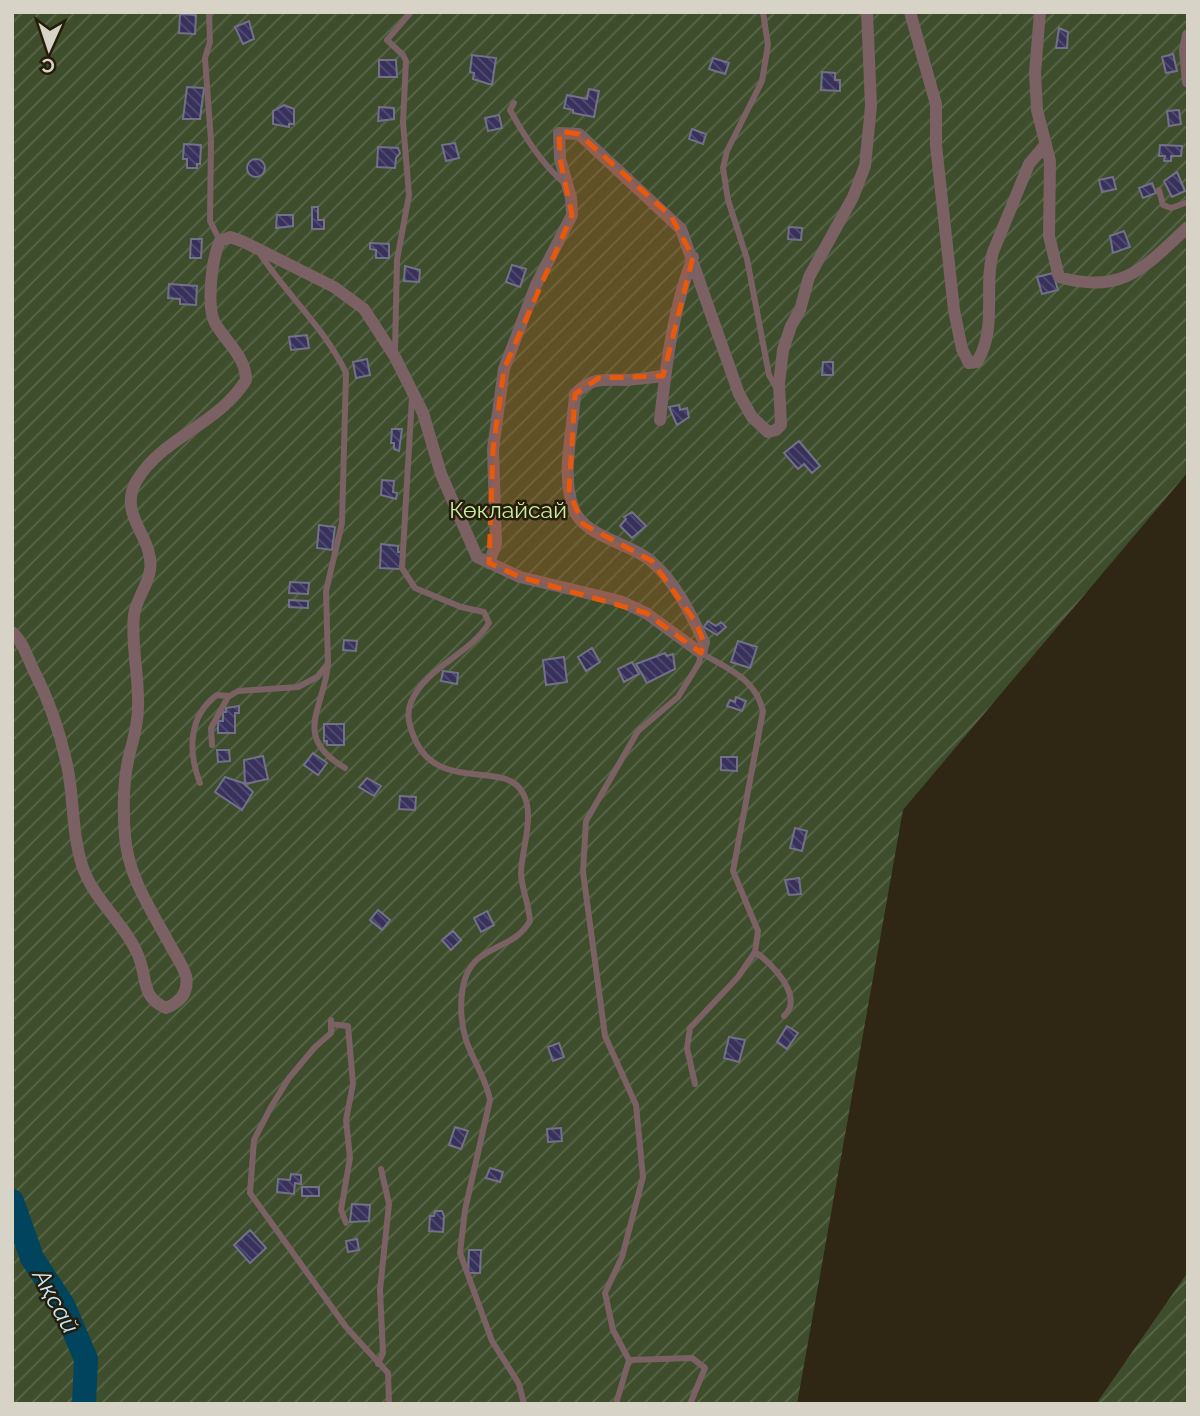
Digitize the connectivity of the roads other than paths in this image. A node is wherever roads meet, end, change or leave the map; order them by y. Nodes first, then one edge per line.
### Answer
1 (209, 12) edge
2 (411, 12) edge
3 (762, 12) edge
4 (867, 12) edge
5 (910, 12) edge
6 (1040, 12) edge
7 (1188, 35) edge
8 (1188, 82) edge
9 (514, 103) dead end
10 (1046, 144) junction
11 (567, 185) junction
12 (1159, 190) dead end
13 (1188, 202) edge
14 (1188, 227) edge
15 (220, 241) junction
16 (257, 249) junction
17 (693, 257) junction
18 (395, 358) junction
19 (663, 376) junction
20 (412, 392) junction
21 (780, 394) junction
22 (660, 421) dead end
23 (489, 563) junction
24 (12, 632) edge
25 (701, 653) junction
26 (328, 663) junction
27 (229, 696) junction
28 (212, 745) dead end
29 (345, 768) dead end
30 (200, 783) dead end
31 (755, 952) junction
32 (783, 1016) dead end
33 (695, 1084) dead end
34 (381, 1169) dead end
35 (346, 1223) dead end
36 (629, 1360) junction
37 (378, 1364) junction
38 (389, 1404) edge
39 (524, 1404) edge
40 (617, 1404) edge
41 (691, 1404) edge

1 - 15 lane
2 - 18 lane
3 - 21 lane
4 - 21 street
5 - 10 street
6 - 10 street
7 - 8 street
9 - 11 lane
10 - 14 street
11 - 17 street
11 - 23 street
12 - 13 lane
15 - 16 street
15 - 24 street
16 - 18 street
16 - 26 lane
17 - 19 street
17 - 21 street
18 - 20 street
19 - 22 street
19 - 25 street
20 - 23 street
20 - 39 lane
23 - 25 street
25 - 31 lane
25 - 36 lane
26 - 27 lane
26 - 29 lane
27 - 28 lane
27 - 30 lane
31 - 32 lane
31 - 33 lane
34 - 37 lane
35 - 37 lane
36 - 40 lane
36 - 41 lane
37 - 38 lane

